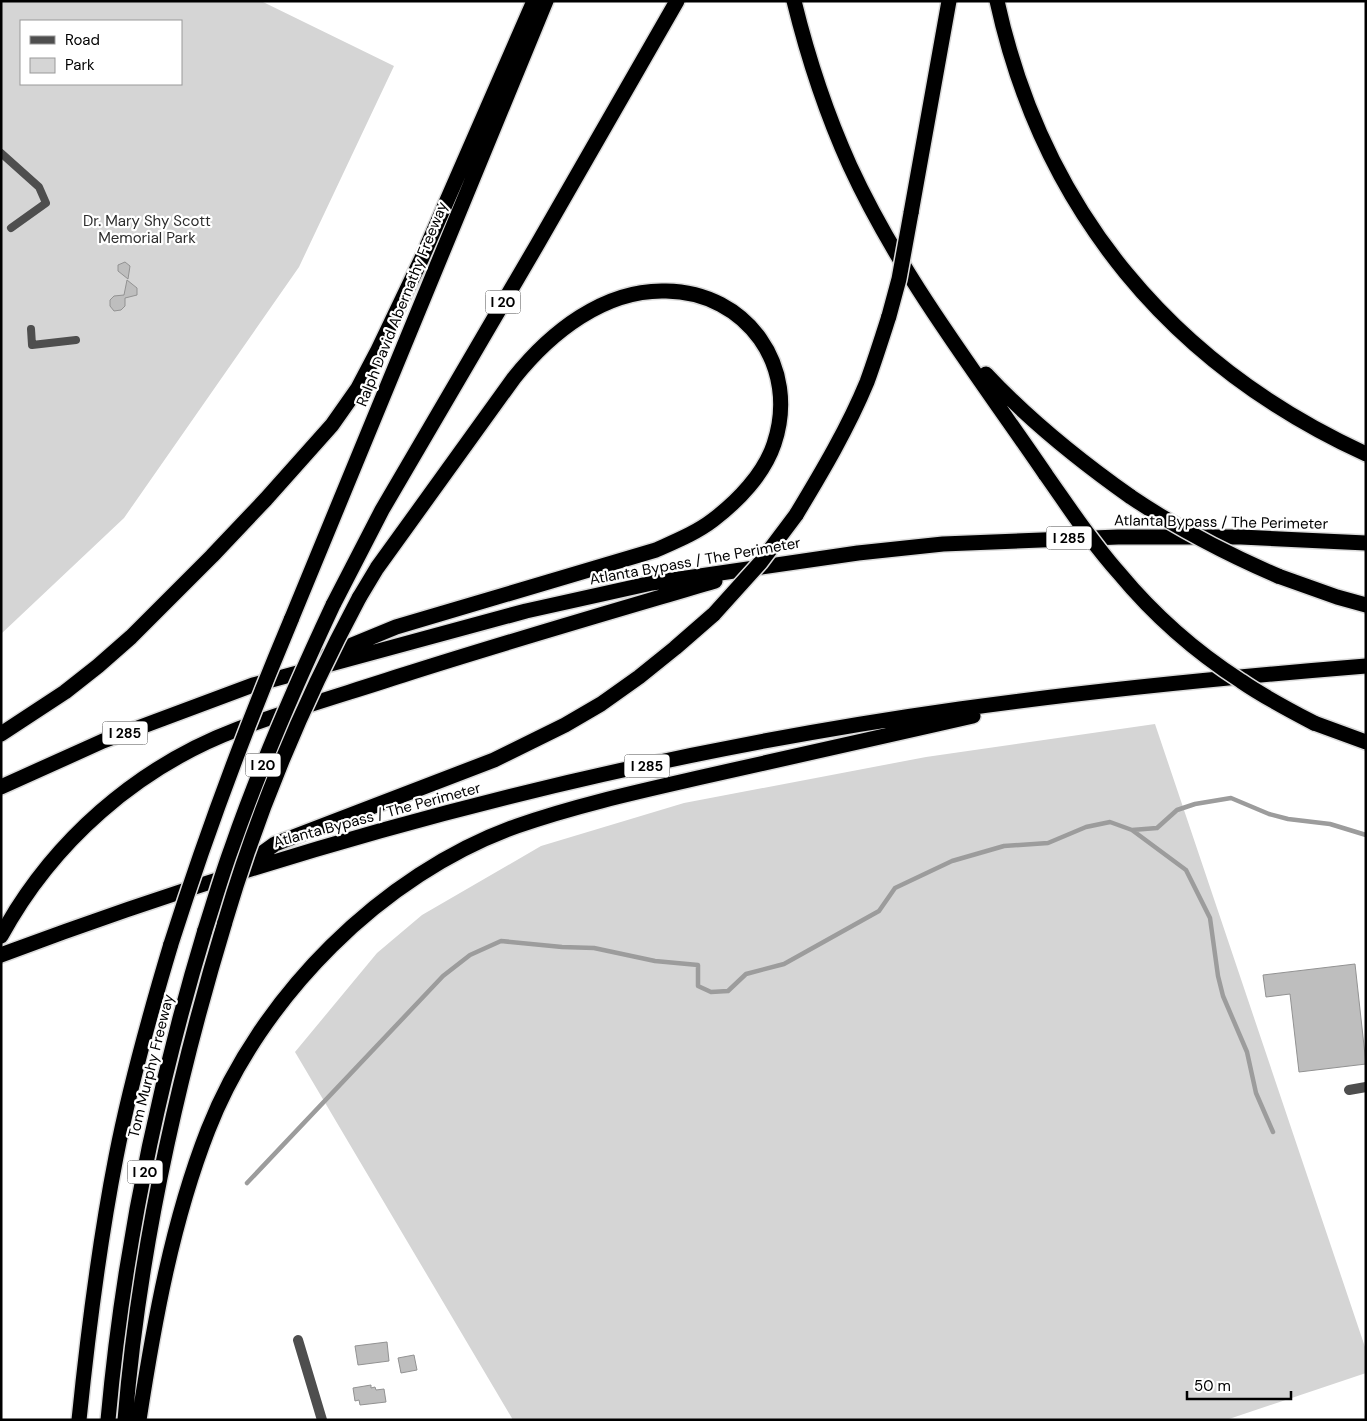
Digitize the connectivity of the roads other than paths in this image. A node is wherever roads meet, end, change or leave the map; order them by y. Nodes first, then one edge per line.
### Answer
1 (534, 1) edge
2 (546, 1) edge
3 (677, 1) edge
4 (794, 1) edge
5 (949, 1) edge
6 (997, 1) edge
7 (1, 153) edge
8 (12, 228) dead end
9 (941, 322) junction
10 (31, 329) dead end
11 (76, 340) dead end
12 (1366, 454) edge
13 (1366, 543) edge
14 (774, 564) junction
15 (1366, 605) edge
16 (1366, 666) edge
17 (252, 685) junction
18 (1070, 694) junction
19 (1, 734) edge
20 (1366, 742) edge
21 (1, 787) edge
22 (232, 875) junction
23 (1, 936) edge
24 (171, 944) joint
25 (1, 955) edge
26 (1366, 1088) edge
27 (1349, 1090) dead end
28 (298, 1340) dead end
29 (79, 1420) edge
30 (108, 1420) edge
31 (125, 1420) edge
32 (139, 1420) edge
33 (322, 1420) edge

1 - 19 highway
2 - 24 highway, Ralph David Abernathy Freeway / I 20, bridge
3 - 30 highway, Tom Murphy Freeway / I 20, bridge
4 - 9 highway
5 - 22 highway, bridge
6 - 12 highway
7 - 8 lane
9 - 15 highway, bridge
9 - 20 highway, bridge
10 - 11 lane
13 - 14 highway, Atlanta Bypass / The Perimeter / I 285
14 - 17 highway, Atlanta Bypass / The Perimeter / I 285
14 - 23 highway
16 - 18 highway, Atlanta Bypass / The Perimeter / I 285
17 - 21 highway, Atlanta Bypass / The Perimeter / I 285
17 - 31 highway, bridge
18 - 22 highway, Atlanta Bypass / The Perimeter / I 285
18 - 32 highway
22 - 25 highway, Atlanta Bypass / The Perimeter / I 285
24 - 29 highway, Tom Murphy Freeway / I 20
26 - 27 street
28 - 33 street

